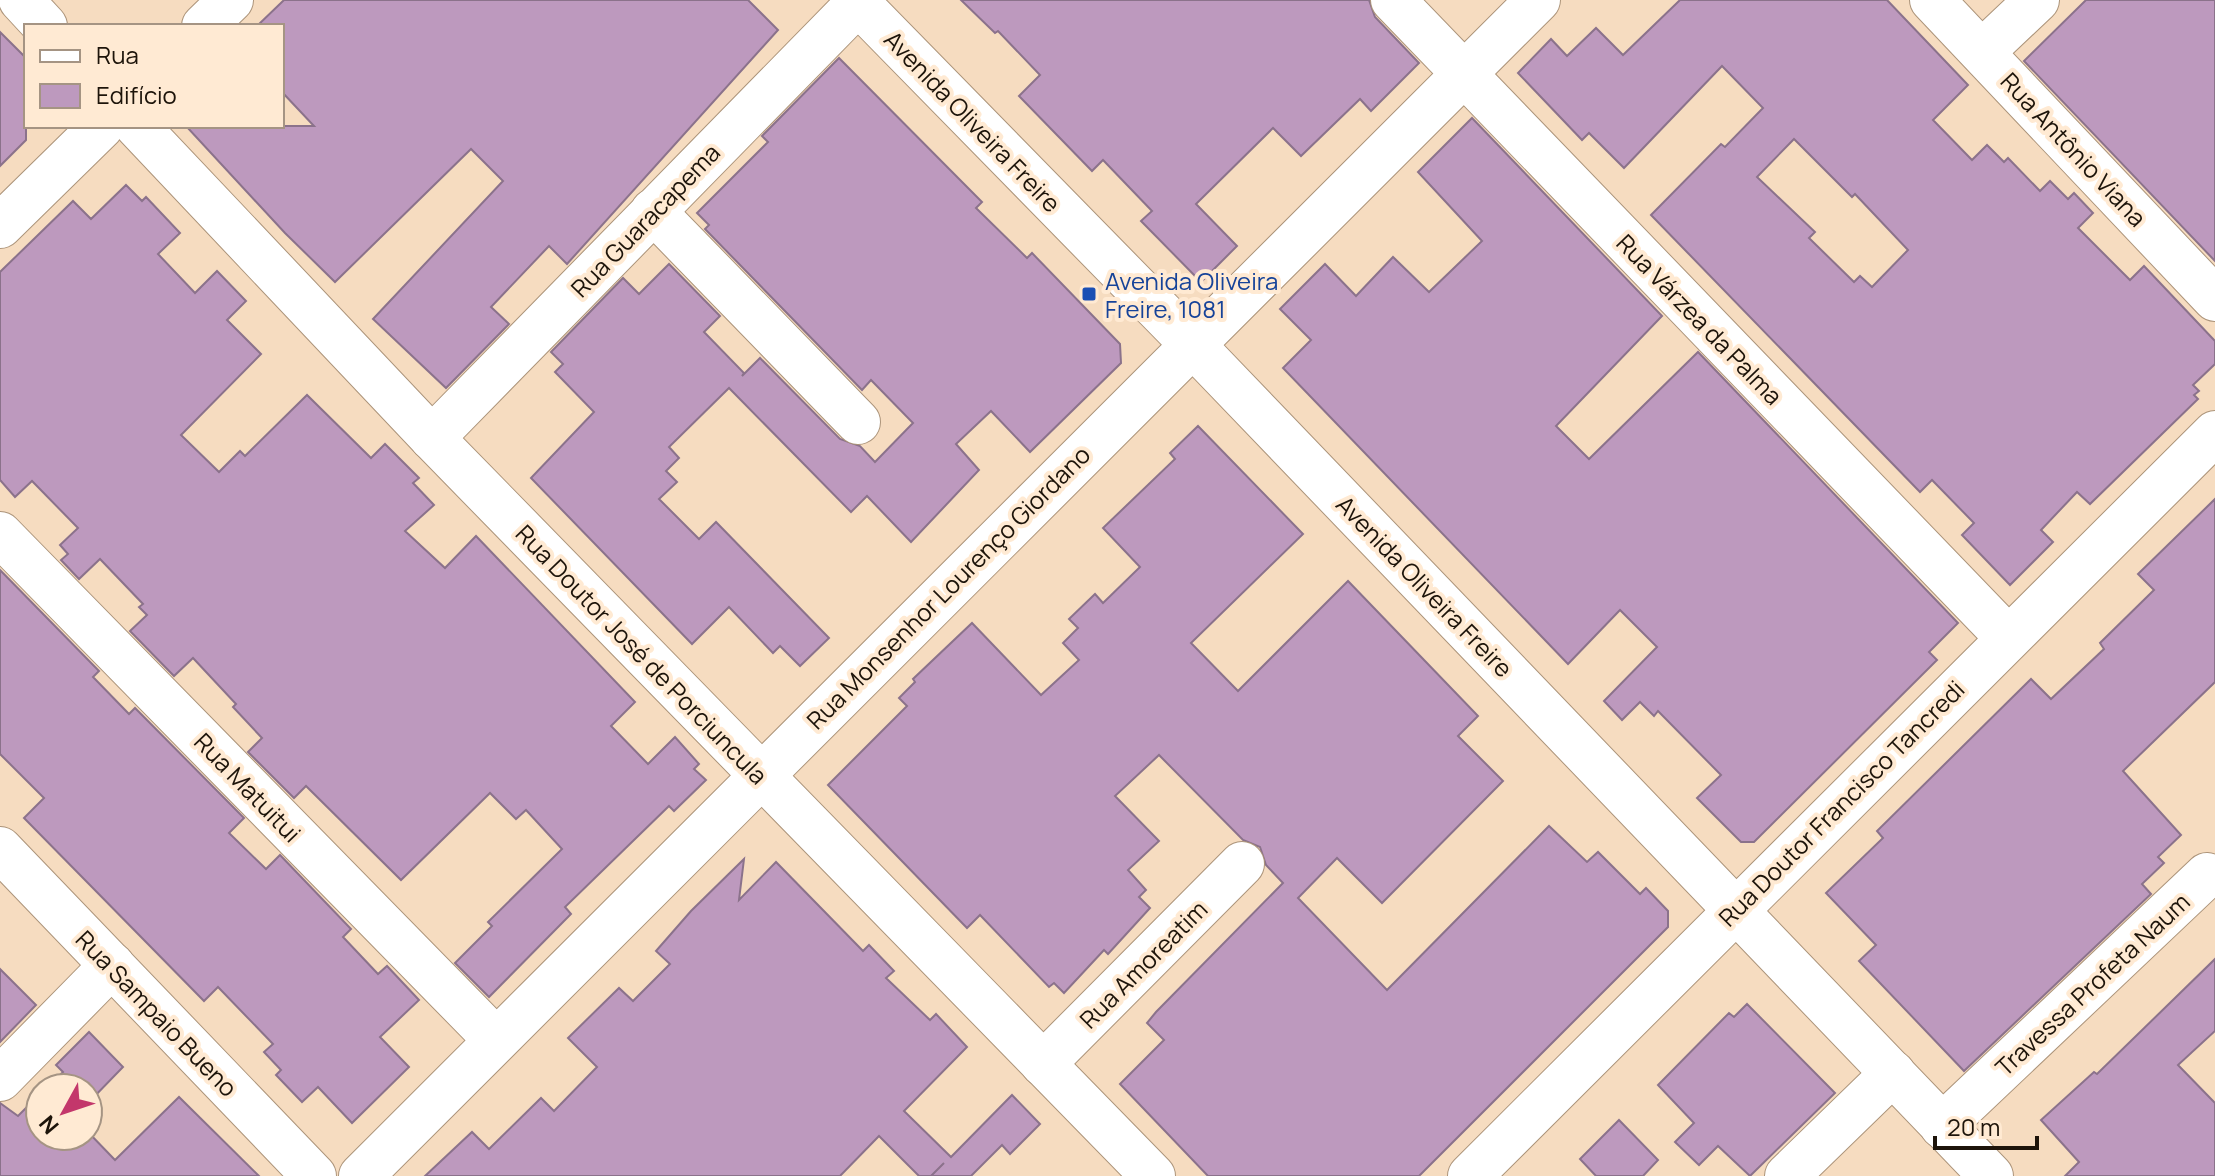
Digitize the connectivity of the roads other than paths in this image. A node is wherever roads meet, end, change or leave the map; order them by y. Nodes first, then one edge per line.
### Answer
1 (21, 0) edge
2 (231, 0) edge
3 (1393, 0) edge
4 (1538, 0) edge
5 (1932, 0) edge
6 (2037, 0) edge
7 (856, 2) edge
8 (43, 24) edge
9 (206, 24) edge
10 (1982, 52) junction
11 (1463, 73) junction
12 (100, 128) edge
13 (139, 128) edge
14 (653, 211) junction
15 (0, 226) edge
16 (2215, 299) edge
17 (1192, 344) junction
18 (858, 422) dead end
19 (2215, 433) edge
20 (432, 438) junction
21 (0, 534) edge
22 (2008, 638) junction
23 (759, 775) junction
24 (0, 849) edge
25 (1242, 864) dead end
26 (2207, 875) dead end
27 (1735, 909) junction
28 (112, 965) junction
29 (496, 1040) junction
30 (1043, 1064) junction
31 (1893, 1073) junction
32 (0, 1079) edge
33 (1942, 1126) junction
34 (314, 1176) edge
35 (361, 1176) edge
36 (1153, 1176) edge
37 (1470, 1176) edge
38 (1787, 1176) edge
39 (1991, 1176) edge

1 - 8 street
2 - 9 street
3 - 11 street, Rua Várzea da Palma
4 - 11 street, Rua Monsenhor Lourenço Giordano
5 - 10 street, Rua Antônio Viana
6 - 10 street
7 - 14 street, Rua Guaracapema
7 - 17 street, Avenida Oliveira Freire
10 - 16 street, Rua Antônio Viana
11 - 17 street, Rua Monsenhor Lourenço Giordano
11 - 22 street, Rua Várzea da Palma
12 - 15 street
13 - 20 street, Rua Doutor José de Porciuncula
14 - 18 street
14 - 20 street, Rua Guaracapema
17 - 23 street, Rua Monsenhor Lourenço Giordano
17 - 27 street, Avenida Oliveira Freire
19 - 22 street, Rua Doutor Francisco Tancredi
20 - 23 street, Rua Doutor José de Porciuncula
21 - 29 street, Rua Matuitui
22 - 27 street, Rua Doutor Francisco Tancredi
23 - 29 street, Rua Monsenhor Lourenço Giordano
23 - 30 street, Rua Doutor José de Porciuncula
24 - 28 street, Rua Sampaio Bueno
25 - 30 street, Rua Amoreatim
26 - 33 street, Travessa Profeta Naum
27 - 31 street, Avenida Oliveira Freire
27 - 37 street, Rua Doutor Francisco Tancredi
28 - 32 street
28 - 34 street, Rua Sampaio Bueno
29 - 35 street, Rua Monsenhor Lourenço Giordano
30 - 36 street, Rua Doutor José de Porciuncula
31 - 33 street, Avenida Oliveira Freire
31 - 38 street
33 - 39 street, Avenida Oliveira Freire

